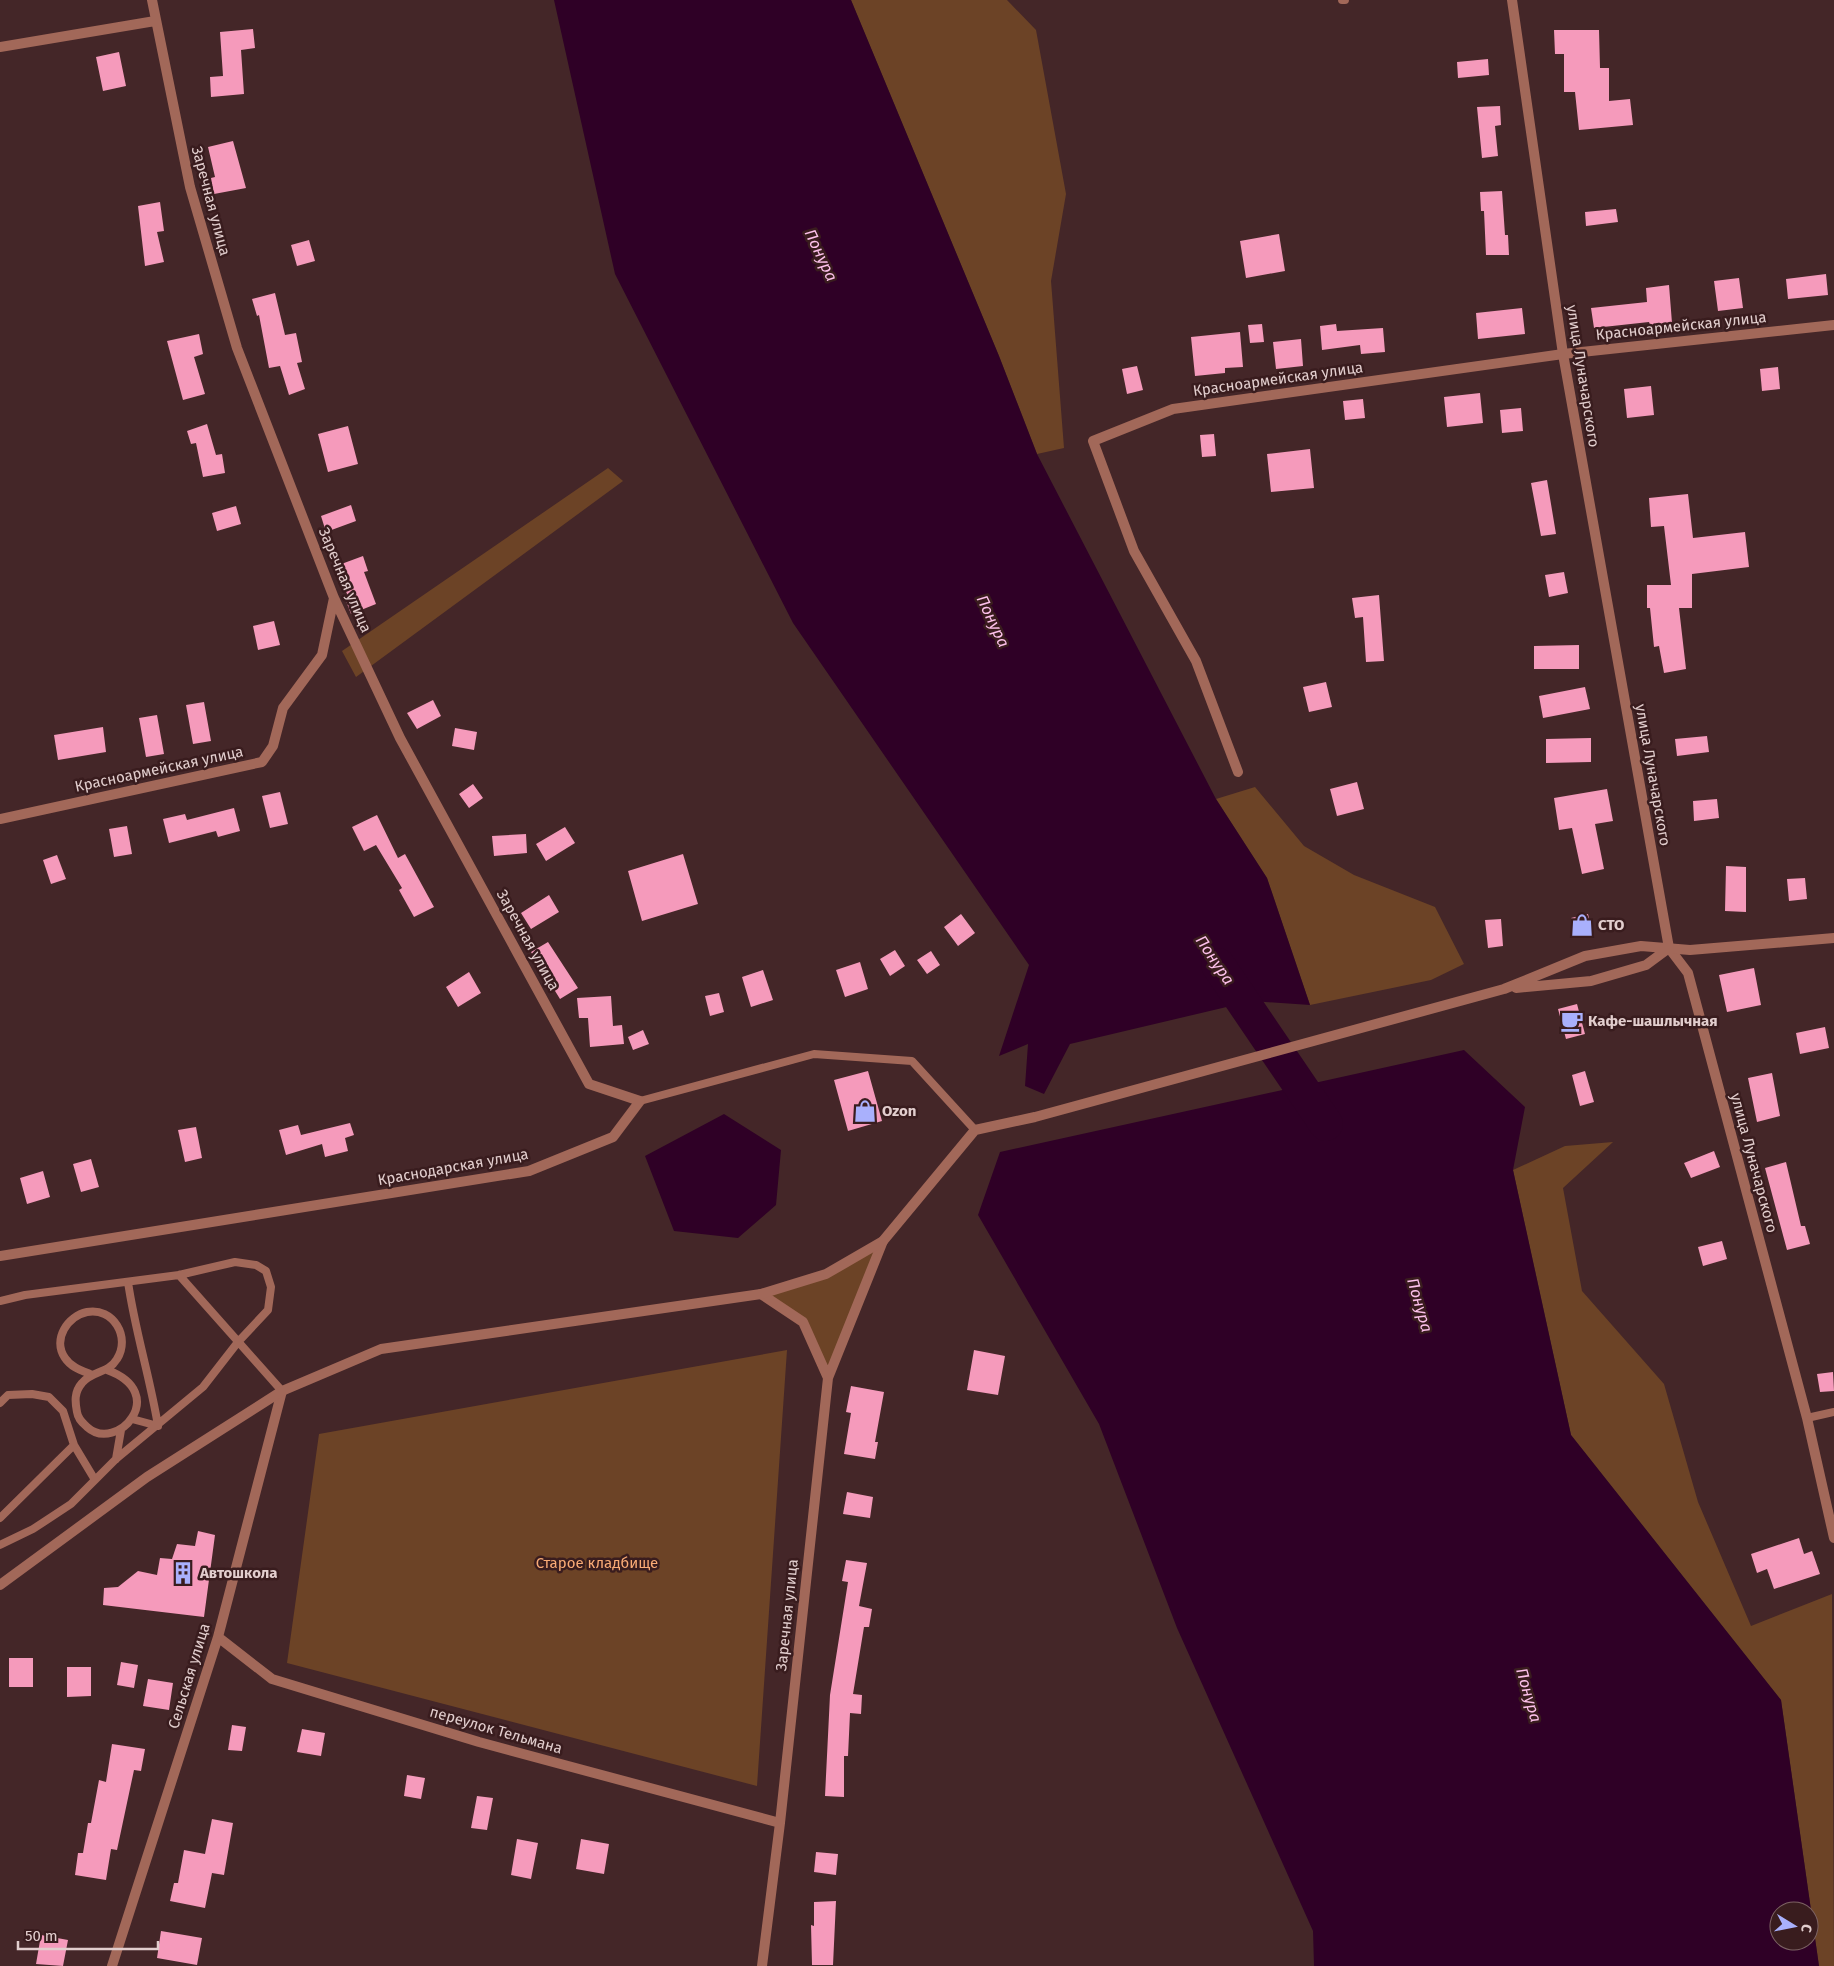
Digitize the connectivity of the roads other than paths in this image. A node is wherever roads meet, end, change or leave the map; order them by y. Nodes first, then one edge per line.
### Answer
1 (152, 0) edge
2 (1512, 0) edge
3 (155, 20) junction
4 (0, 47) edge
5 (1834, 325) edge
6 (1563, 354) junction
7 (334, 598) junction
8 (1238, 772) dead end
9 (0, 819) edge
10 (1834, 938) edge
11 (1669, 948) junction
12 (1504, 989) junction
13 (640, 1101) junction
14 (975, 1130) junction
15 (883, 1241) junction
16 (0, 1256) edge
17 (179, 1275) junction
18 (128, 1282) junction
19 (761, 1294) junction
20 (0, 1301) edge
21 (238, 1342) junction
22 (107, 1370) junction
23 (90, 1374) junction
24 (828, 1378) junction
25 (282, 1391) junction
26 (0, 1403) edge
27 (1834, 1412) edge
28 (1807, 1418) junction
29 (132, 1419) junction
30 (158, 1426) junction
31 (121, 1430) junction
32 (74, 1445) junction
33 (116, 1459) junction
34 (95, 1480) junction
35 (0, 1518) edge
36 (1834, 1538) edge
37 (0, 1545) edge
38 (0, 1585) edge
39 (218, 1637) junction
40 (780, 1823) junction
41 (112, 1966) edge
42 (762, 1966) edge

1 - 3 street, Заречная улица
2 - 6 street, улица Луначарского
3 - 4 street
3 - 7 street, Заречная улица
5 - 6 street, Красноармейская улица
6 - 8 street, Красноармейская улица
6 - 11 street, улица Луначарского
7 - 9 street, Красноармейская улица
7 - 13 street, Заречная улица
10 - 11 street
11 - 12 street
11 - 12 street
11 - 28 street, улица Луначарского
12 - 14 street
13 - 14 lane
13 - 16 street, Краснодарская улица
14 - 15 street
15 - 19 street
15 - 24 street
17 - 18 lane
17 - 21 lane
17 - 21 lane
18 - 20 lane
18 - 30 lane
19 - 24 street
19 - 25 street
21 - 25 lane
21 - 30 lane
22 - 23 lane
22 - 23 lane
22 - 29 lane
23 - 31 lane
24 - 40 street, Заречная улица
25 - 38 street
25 - 39 street, Сельская улица
26 - 32 lane
27 - 28 lane
28 - 36 street, улица Луначарского
29 - 30 lane
29 - 31 lane
30 - 33 lane
31 - 33 lane
32 - 34 lane
32 - 35 lane
33 - 34 lane
34 - 37 lane
39 - 40 street, переулок Тельмана
39 - 41 street, Сельская улица
40 - 42 street, Заречная улица

